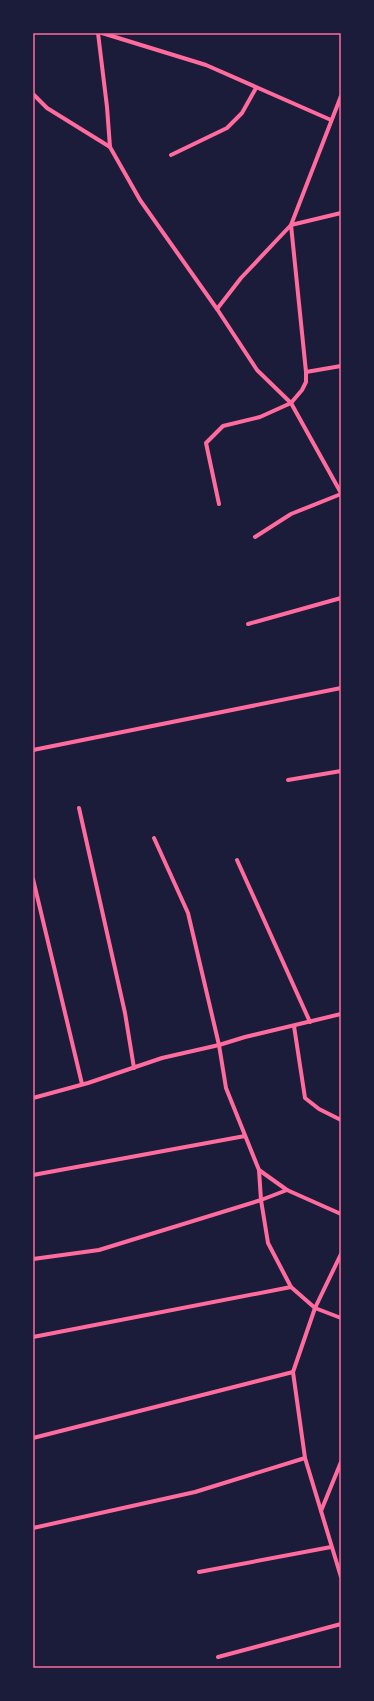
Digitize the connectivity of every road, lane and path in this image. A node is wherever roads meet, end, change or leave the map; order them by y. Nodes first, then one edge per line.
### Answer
1 (98, 33) edge
2 (102, 33) edge
3 (256, 88) junction
4 (33, 94) edge
5 (341, 96) edge
6 (331, 120) junction
7 (110, 147) junction
8 (171, 155) dead end
9 (341, 213) edge
10 (291, 225) junction
11 (217, 309) junction
12 (341, 366) edge
13 (306, 372) junction
14 (290, 403) junction
15 (341, 493) edge
16 (219, 504) dead end
17 (255, 537) dead end
18 (341, 598) edge
19 (248, 624) dead end
20 (341, 688) edge
21 (33, 750) edge
22 (341, 771) edge
23 (288, 780) dead end
24 (79, 808) dead end
25 (154, 838) dead end
26 (237, 860) dead end
27 (33, 879) edge
28 (339, 1015) edge
29 (341, 1019) edge
30 (310, 1022) junction
31 (294, 1026) junction
32 (219, 1045) junction
33 (134, 1068) junction
34 (82, 1084) junction
35 (33, 1098) edge
36 (341, 1120) edge
37 (245, 1136) junction
38 (259, 1170) junction
39 (33, 1175) edge
40 (287, 1190) junction
41 (261, 1200) junction
42 (341, 1214) edge
43 (341, 1254) edge
44 (33, 1259) edge
45 (291, 1287) junction
46 (315, 1308) junction
47 (341, 1318) edge
48 (33, 1337) edge
49 (293, 1372) junction
50 (33, 1438) edge
51 (305, 1458) junction
52 (341, 1462) edge
53 (320, 1511) junction
54 (33, 1528) edge
55 (331, 1547) junction
56 (199, 1572) dead end
57 (341, 1577) edge
58 (341, 1624) edge
59 (218, 1657) dead end

1 - 7 street
2 - 3 street
3 - 6 street
3 - 8 street
4 - 7 street
5 - 6 street
6 - 10 street
7 - 11 street
9 - 10 street
10 - 11 street
10 - 13 street
11 - 14 street
12 - 13 street
13 - 14 street
14 - 15 street
14 - 16 street
15 - 17 street
18 - 19 street
20 - 21 street
22 - 23 street
24 - 33 street
25 - 32 street
26 - 30 street
27 - 34 street
28 - 29 street
28 - 30 street
30 - 31 street
31 - 32 street
31 - 36 street
32 - 33 street
32 - 37 street
33 - 34 street
34 - 35 street
37 - 38 street
37 - 39 street
38 - 40 street
38 - 41 street
40 - 41 street
40 - 42 street
41 - 44 street
41 - 45 street
43 - 46 street
45 - 46 street
45 - 48 street
46 - 47 street
46 - 49 street
49 - 50 street
49 - 51 street
51 - 53 street
51 - 54 street
52 - 53 street
53 - 55 street
55 - 56 street
55 - 57 street
58 - 59 street

